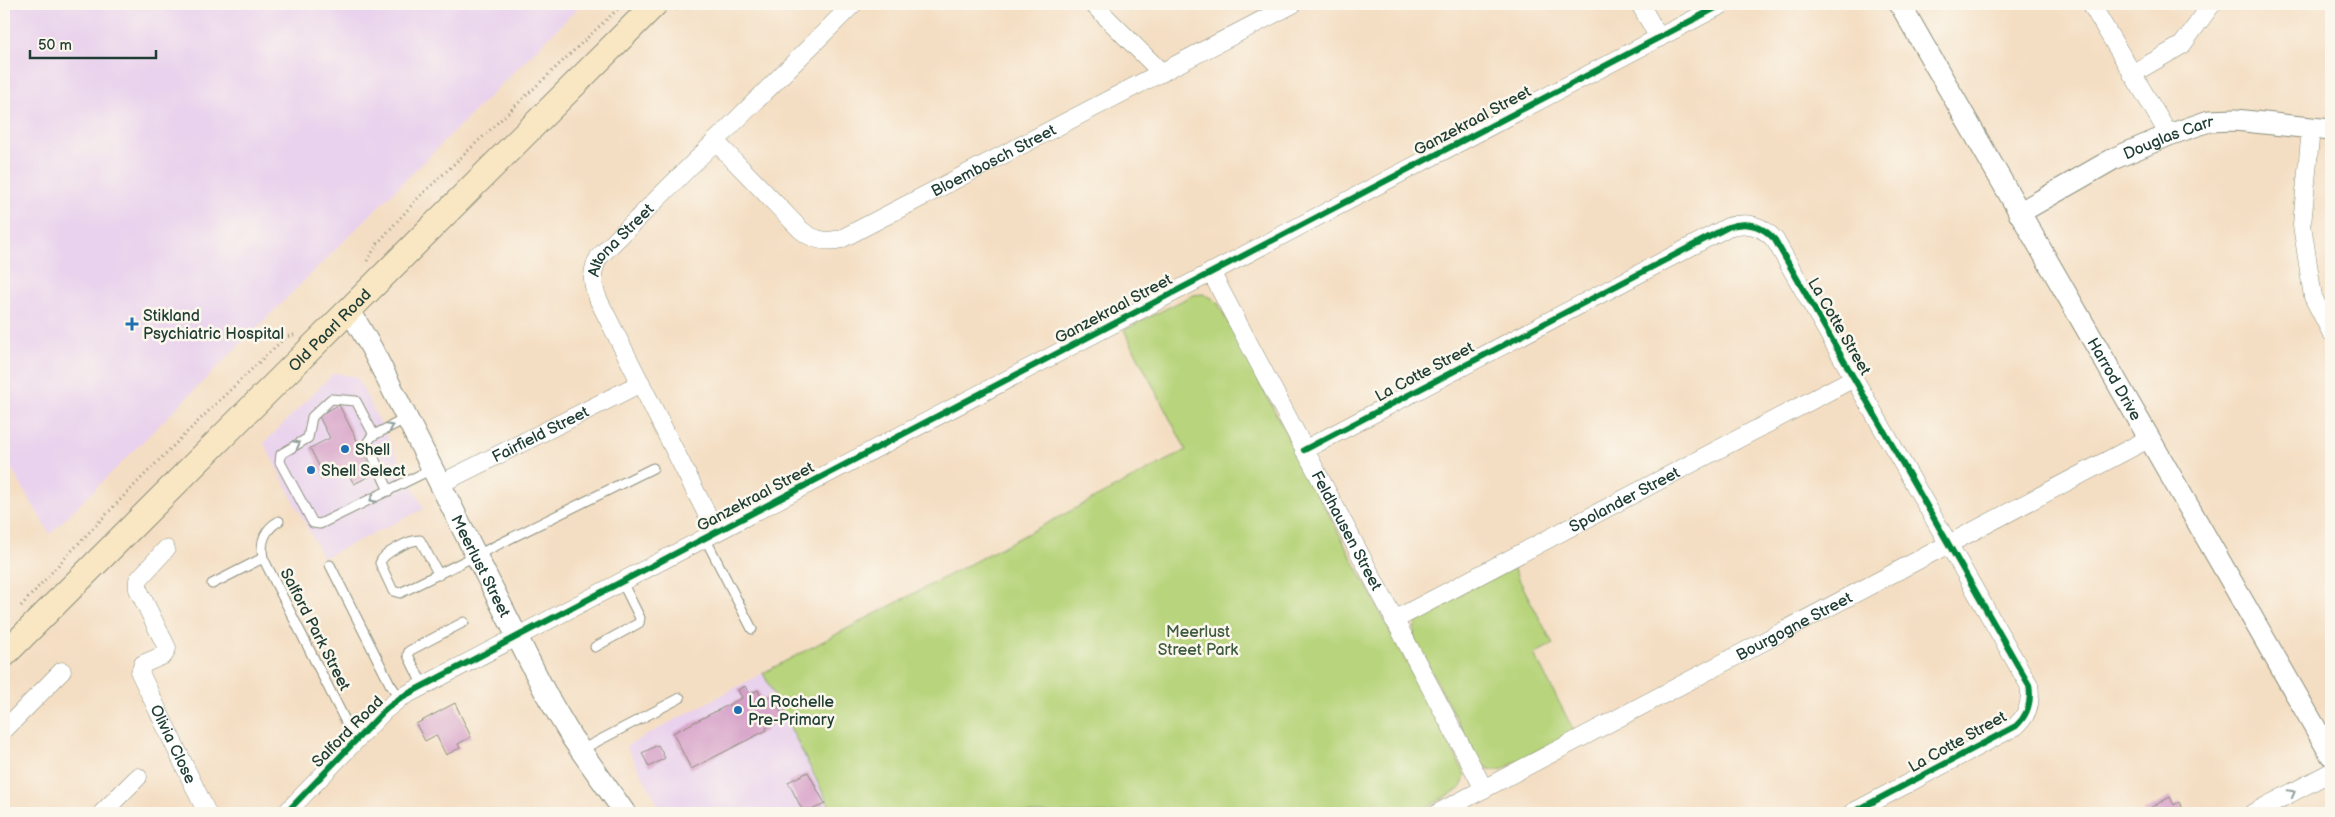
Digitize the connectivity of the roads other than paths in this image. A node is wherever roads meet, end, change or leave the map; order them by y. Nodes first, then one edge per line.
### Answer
1 (655, 4) edge
2 (853, 4) edge
3 (1093, 4) edge
4 (1293, 4) edge
5 (1640, 4) edge
6 (1723, 4) edge
7 (1900, 4) edge
8 (2092, 4) edge
9 (2212, 4) edge
10 (1660, 38) junction
11 (1162, 73) junction
12 (2132, 74) junction
13 (2321, 129) edge
14 (2169, 135) junction
15 (715, 142) junction
16 (2019, 213) junction
17 (1211, 272) junction
18 (349, 310) junction
19 (2331, 332) edge
20 (1854, 378) junction
21 (641, 383) junction
22 (407, 418) junction
23 (374, 435) junction
24 (2150, 438) junction
25 (1304, 450) junction
26 (652, 468) dead end
27 (436, 477) junction
28 (389, 491) junction
29 (279, 520) dead end
30 (710, 535) junction
31 (1949, 544) junction
32 (166, 549) dead end
33 (476, 556) junction
34 (263, 558) junction
35 (330, 565) dead end
36 (439, 575) junction
37 (622, 582) junction
38 (212, 584) dead end
39 (1394, 620) junction
40 (464, 622) dead end
41 (752, 629) dead end
42 (516, 636) junction
43 (595, 647) dead end
44 (4, 655) edge
45 (62, 671) dead end
46 (423, 686) junction
47 (400, 698) junction
48 (680, 698) dead end
49 (4, 730) edge
50 (355, 740) junction
51 (581, 750) junction
52 (2331, 755) edge
53 (2331, 772) edge
54 (138, 777) dead end
55 (1484, 789) junction
56 (102, 813) edge
57 (206, 813) edge
58 (286, 813) edge
59 (625, 813) edge
60 (1438, 813) edge
61 (1852, 813) edge
62 (2253, 813) edge

1 - 18 main road, Old Paarl Road
2 - 15 street, Altona Street
3 - 11 street
4 - 11 street, Bloembosch Street
5 - 10 street
6 - 10 street, Ganzekraal Street
7 - 16 street, Harrod Drive
8 - 12 street
9 - 12 street
10 - 17 street, Ganzekraal Street
11 - 15 street, Bloembosch Street
12 - 14 street
13 - 14 street, Douglas Carr
13 - 19 street
14 - 16 street, Douglas Carr
15 - 21 street, Altona Street
16 - 24 street, Harrod Drive
17 - 25 street, Feldhausen Street
17 - 30 street, Ganzekraal Street
18 - 22 street, Meerlust Street
18 - 44 main road, Old Paarl Road
20 - 25 street, La Cotte Street
20 - 31 street, La Cotte Street
20 - 39 street, Spolander Street
21 - 27 street, Fairfield Street
21 - 30 street, Altona Street
23 -> 22 lane
22 - 27 street, Meerlust Street
23 - 28 lane
28 -> 23 lane
24 - 31 street, Bourgogne Street
24 - 52 street, Harrod Drive
25 - 39 street, Feldhausen Street
26 - 33 lane
27 - 28 lane
27 - 33 street, Meerlust Street
29 - 34 lane, Salford Park Street
30 - 37 street, Ganzekraal Street
30 - 41 lane
31 - 55 street, Bourgogne Street
31 - 61 street, La Cotte Street
32 - 57 street, Olivia Close
33 - 36 lane
33 - 42 street, Meerlust Street
34 - 38 lane, Salford Park Street
34 - 50 lane, Salford Park Street
35 - 47 lane
36 - 36 lane
37 - 42 street, Ganzekraal Street
37 - 43 lane
39 - 55 street, Feldhausen Street
40 - 46 lane
42 - 46 street, Salford Road
42 - 51 street, Meerlust Street
45 - 49 street
46 - 47 street, Salford Road
47 - 50 street, Salford Road
48 - 51 lane
50 - 58 street, Salford Road
51 - 59 street, Meerlust Street
62 -> 53 street
54 - 56 street
55 - 60 street, Bourgogne Street

